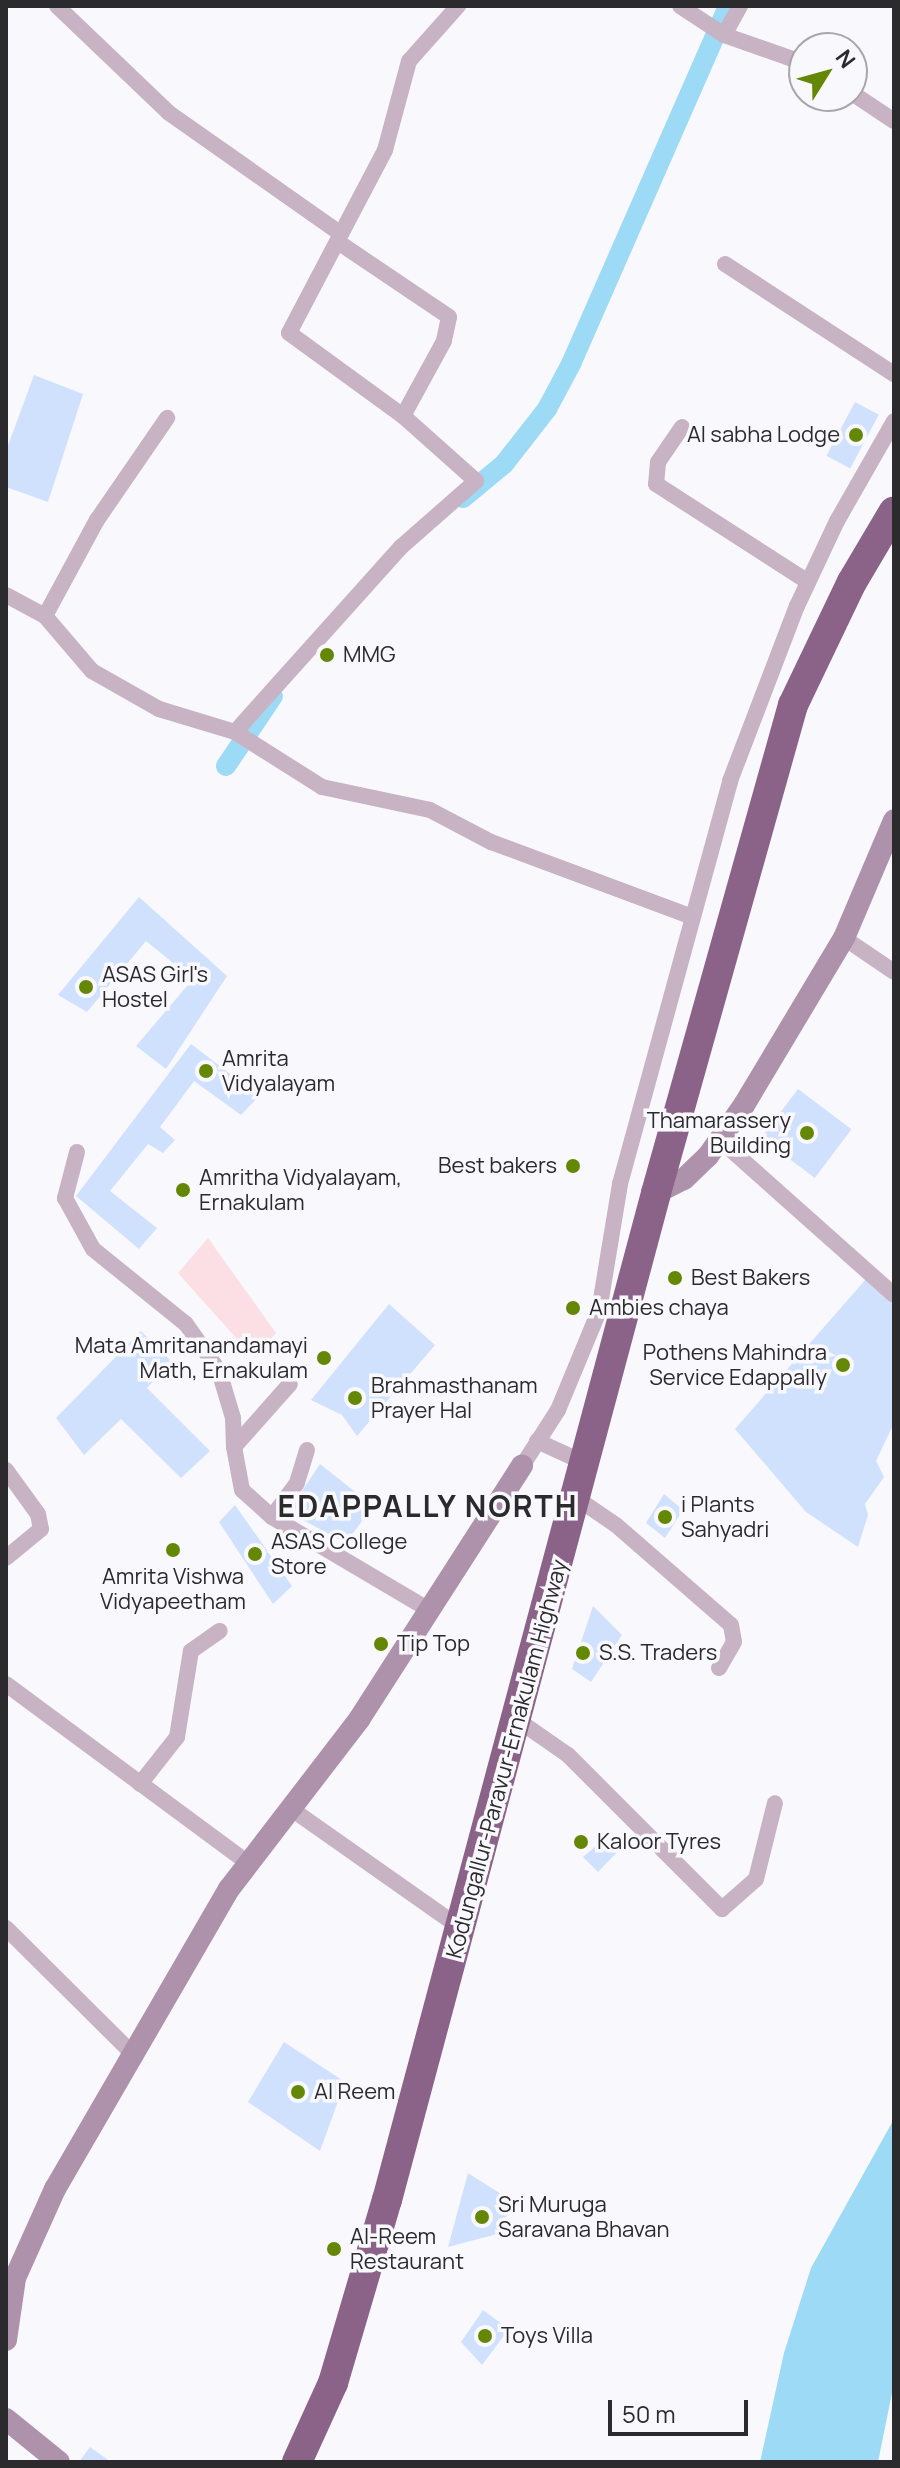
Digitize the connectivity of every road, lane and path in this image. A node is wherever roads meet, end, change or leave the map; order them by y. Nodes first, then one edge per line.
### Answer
1 (57, 6) edge
2 (458, 6) edge
3 (680, 6) edge
4 (740, 6) edge
5 (719, 32) junction
6 (788, 57) edge
7 (868, 104) edge
8 (894, 121) edge
9 (339, 238) junction
10 (725, 264) dead end
11 (894, 374) edge
12 (403, 416) junction
13 (167, 418) dead end
14 (894, 421) edge
15 (682, 427) dead end
16 (894, 511) edge
17 (808, 582) junction
18 (6, 595) edge
19 (45, 616) junction
20 (243, 737) junction
21 (894, 820) edge
22 (693, 917) junction
23 (844, 938) junction
24 (894, 972) edge
25 (720, 1140) junction
26 (77, 1152) dead end
27 (656, 1193) junction
28 (894, 1295) edge
29 (611, 1317) junction
30 (290, 1384) dead end
31 (537, 1441) junction
32 (234, 1447) junction
33 (307, 1450) dead end
34 (587, 1464) junction
35 (522, 1466) joint
36 (6, 1470) edge
37 (578, 1499) junction
38 (272, 1517) junction
39 (6, 1558) edge
40 (429, 1610) junction
41 (220, 1631) dead end
42 (719, 1668) dead end
43 (6, 1684) edge
44 (519, 1721) junction
45 (140, 1784) junction
46 (775, 1803) dead end
47 (290, 1808) junction
48 (248, 1863) junction
49 (6, 1928) edge
50 (461, 1928) junction
51 (134, 2055) junction
52 (8, 2309) edge
53 (6, 2340) edge
54 (6, 2419) edge
55 (59, 2462) edge
56 (297, 2462) edge

1 - 9 street
2 - 9 street
3 - 5 street
4 - 5 street
5 - 6 street
7 - 8 street
9 - 12 street
9 - 12 street
10 - 11 street
12 - 20 street
13 - 19 street
14 - 17 street
15 - 17 street
16 - 27 highway, Kodungallur-Paravur-Ernakulam Highway
17 - 22 street
18 - 19 street
19 - 20 street
20 - 22 street
21 - 23 street
22 - 29 street
23 - 24 street
23 - 25 street
25 - 27 street
25 - 28 street
26 - 32 street
27 - 29 highway, Kodungallur-Paravur-Ernakulam Highway
29 - 31 street
29 - 34 highway, Kodungallur-Paravur-Ernakulam Highway
30 - 32 street
31 - 34 street
31 - 35 street
32 - 38 street
33 - 38 street
34 - 37 highway, Kodungallur-Paravur-Ernakulam Highway
35 - 40 street
36 - 39 street
37 - 42 street
37 - 44 highway, Kodungallur-Paravur-Ernakulam Highway
38 - 40 street
40 - 47 street
41 - 45 street
43 - 45 street
44 - 46 street
44 - 50 highway, Kodungallur-Paravur-Ernakulam Highway
45 - 48 street
47 - 48 street
47 - 50 street
48 - 51 street
49 - 51 street
50 - 56 highway, Kodungallur-Paravur-Ernakulam Highway
51 - 52 street
52 - 53 street
54 - 55 street

